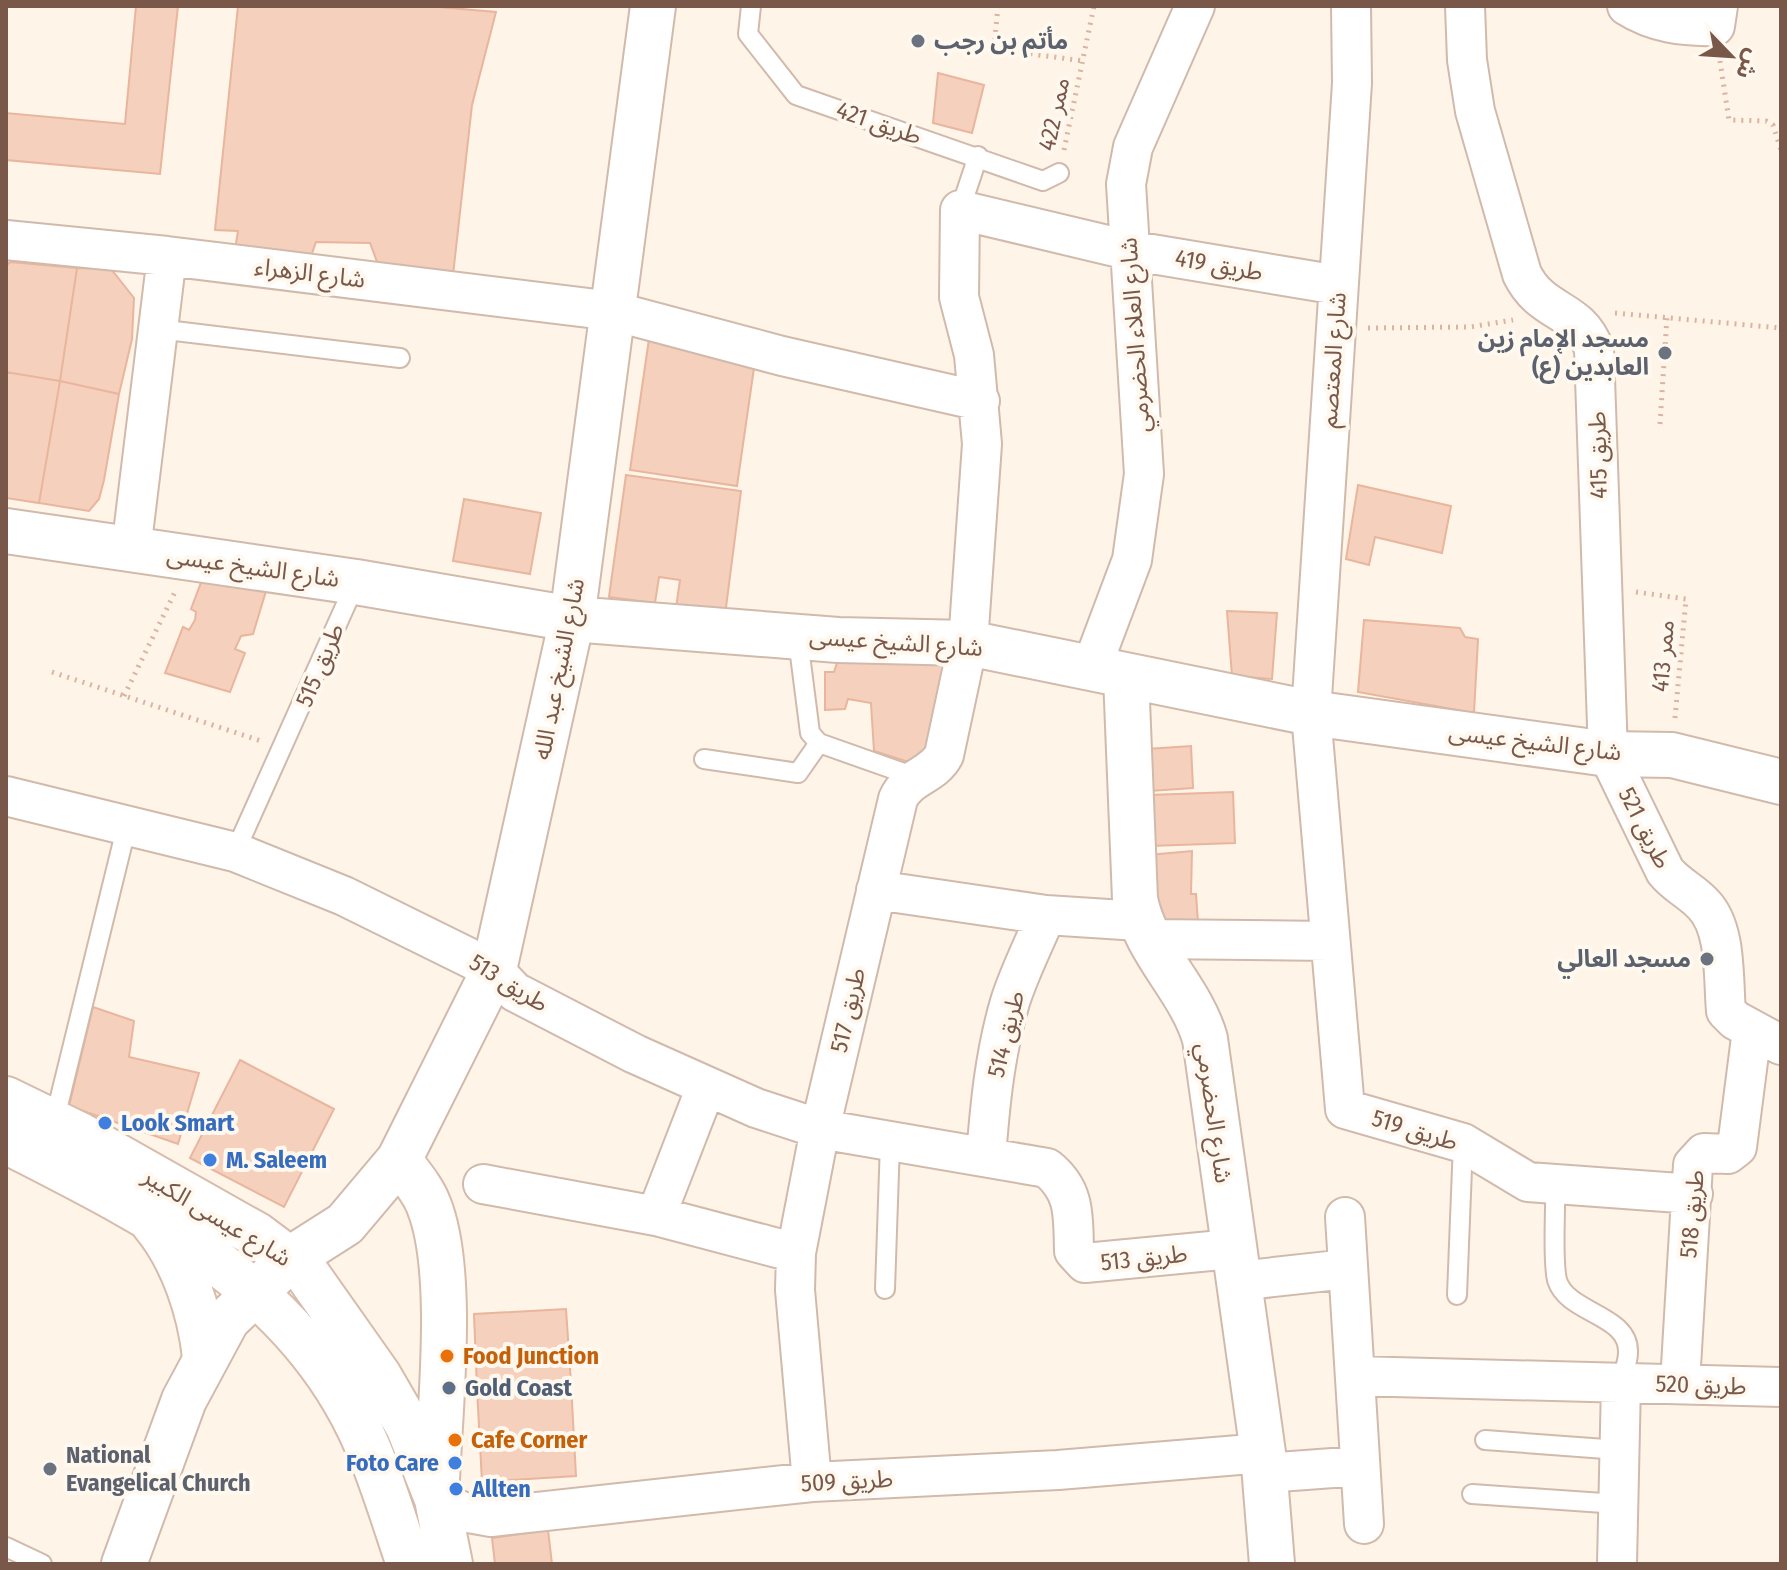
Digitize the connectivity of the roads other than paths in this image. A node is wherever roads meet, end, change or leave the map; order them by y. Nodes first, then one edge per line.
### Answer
1 (653, 6) edge
2 (751, 6) edge
3 (1195, 6) edge
4 (1351, 6) edge
5 (1465, 6) edge
6 (1627, 6) edge
7 (1716, 16) edge
8 (978, 156) junction
9 (1059, 173) road end
10 (960, 210) junction
11 (6, 240) edge
12 (1128, 250) junction
13 (167, 256) junction
14 (1338, 285) junction
15 (613, 311) junction
16 (158, 329) junction
17 (400, 358) dead end
18 (980, 401) junction
19 (6, 531) edge
20 (131, 550) junction
21 (356, 582) junction
22 (572, 619) junction
23 (801, 636) junction
24 (968, 643) junction
25 (1108, 673) junction
26 (1311, 713) junction
27 (819, 743) junction
28 (1608, 754) junction
29 (704, 759) dead end
30 (918, 778) junction
31 (1781, 782) edge
32 (6, 796) edge
33 (127, 825) junction
34 (235, 852) junction
35 (876, 890) junction
36 (1046, 915) junction
37 (1145, 930) junction
38 (1329, 941) junction
39 (494, 970) junction
40 (1767, 1038) edge
41 (706, 1087) junction
42 (6, 1099) edge
43 (54, 1124) junction
44 (820, 1129) junction
45 (6, 1141) edge
46 (890, 1143) junction
47 (1463, 1143) junction
48 (986, 1157) junction
49 (399, 1160) junction
50 (483, 1184) dead end
51 (1555, 1186) junction
52 (1693, 1194) junction
53 (144, 1212) junction
54 (656, 1216) junction
55 (1345, 1217) dead end
56 (796, 1253) junction
57 (297, 1265) junction
58 (1235, 1265) junction
59 (1347, 1269) junction
60 (885, 1289) dead end
61 (1457, 1295) dead end
62 (263, 1302) junction
63 (205, 1357) junction
64 (1355, 1376) junction
65 (1621, 1383) junction
66 (1680, 1383) junction
67 (1781, 1387) edge
68 (1485, 1440) dead end
69 (1619, 1450) junction
70 (1264, 1463) junction
71 (1360, 1466) junction
72 (812, 1482) junction
73 (154, 1488) junction
74 (1472, 1494) dead end
75 (437, 1499) junction
76 (1618, 1504) junction
77 (1364, 1524) dead end
78 (6, 1547) edge
79 (42, 1564) edge
80 (124, 1564) edge
81 (409, 1564) edge
82 (450, 1564) edge
83 (1272, 1564) edge
84 (1617, 1564) edge

1 - 15 street, شارع الشيخ عبد الله
2 - 8 lane, طريق 421
3 - 12 street, شارع العلاء الحضرمي
4 - 14 street, شارع المعتصم
5 - 28 street, طريق 415
6 - 7 street
8 - 9 lane, طريق 421
8 - 10 lane
10 - 12 street, طريق 419
10 - 18 street
11 - 13 street, شارع الزهراء
12 - 14 street, طريق 419
12 - 25 street, شارع العلاء الحضرمي
13 - 15 street, شارع الزهراء
13 - 16 street
14 - 26 street, شارع المعتصم
15 - 18 street
15 - 22 street, شارع الشيخ عبد الله
16 - 17 lane
16 - 20 street
18 - 24 street
19 - 20 street, شارع الشيخ عيسى
20 - 21 street, شارع الشيخ عيسى
21 - 22 street, شارع الشيخ عيسى
21 - 34 lane, طريق 515
22 - 23 street, شارع الشيخ عيسى
22 - 39 street, شارع الشيخ عبد الله
23 - 24 street, شارع الشيخ عيسى
23 - 27 lane
24 - 25 street, شارع الشيخ عيسى
24 - 30 street, طريق 517
25 - 26 street, شارع الشيخ عيسى
25 - 37 street, شارع الحضرمي
26 - 28 street, شارع الشيخ عيسى
26 - 38 street, طريق 519
27 - 29 lane
27 - 30 lane
28 - 31 street, شارع الشيخ عيسى
28 - 40 street, طريق 521
30 - 35 street, طريق 517
32 - 33 street, طريق 513
33 - 34 street, طريق 513
33 - 43 lane
34 - 39 street, طريق 513
35 - 36 street
35 - 44 street, طريق 517
36 - 37 street
36 - 48 street, طريق 514
37 - 38 street
37 - 58 street, شارع الحضرمي
38 - 47 street, طريق 519
39 - 41 street, طريق 513
39 - 49 street, شارع الشيخ عبد الله
40 - 52 street, طريق 518
41 - 44 street, طريق 513
41 - 54 street
42 - 43 street, شارع عيسى الكبير
43 - 57 street, شارع عيسى الكبير
44 - 46 street, طريق 513
44 - 56 street, طريق 517
45 - 53 street, شارع عيسى الكبير
46 - 48 street, طريق 513
46 - 60 lane
47 - 51 street, طريق 519
47 - 61 lane
48 - 58 street, طريق 513
49 - 57 street, شارع الشيخ عبد الله
49 - 75 street
50 - 54 street
51 - 52 street, طريق 519
51 - 65 lane
52 - 66 street, طريق 518
53 - 62 street, شارع عيسى الكبير
53 - 63 street
54 - 56 street
55 - 59 street
56 - 72 street, طريق 517
57 - 62 street, شارع الشيخ عبد الله
57 - 75 street, شارع عيسى الكبير
58 - 59 street
58 - 70 street, شارع الحضرمي
59 - 64 street
62 - 63 street
62 - 73 street
62 - 81 street, شارع عيسى الكبير
63 - 73 street
64 - 65 street, طريق 520
64 - 71 street
65 - 66 street, طريق 520
65 - 69 street
66 - 67 street, طريق 520
68 - 69 lane
69 - 76 street
70 - 71 street, طريق 509
70 - 72 street, طريق 509
70 - 83 street, شارع الحضرمي
71 - 77 street
72 - 75 street, طريق 509
73 - 80 street
74 - 76 lane
75 - 82 street, شارع عيسى الكبير
76 - 84 street
78 - 79 lane

